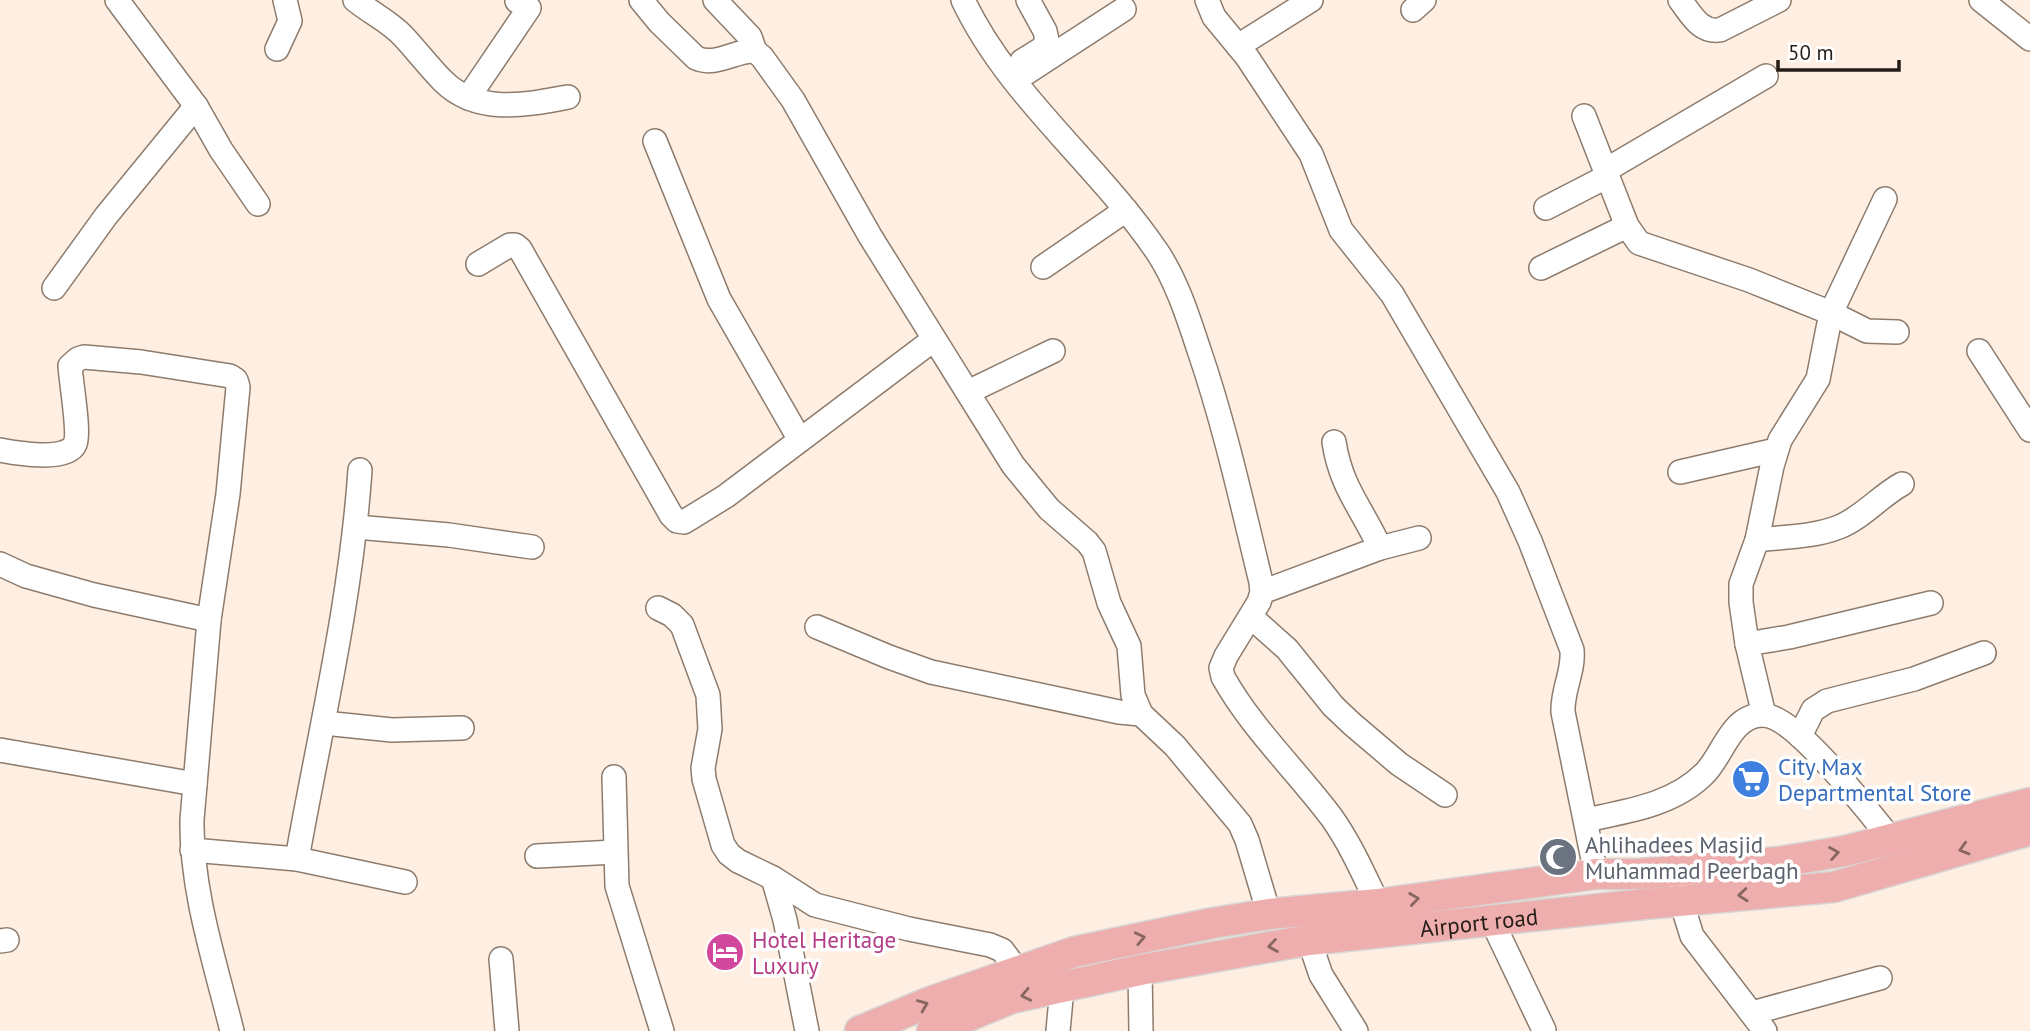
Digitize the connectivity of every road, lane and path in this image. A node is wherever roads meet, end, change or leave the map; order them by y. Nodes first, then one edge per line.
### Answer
1 (117, 0) edge
2 (285, 0) edge
3 (355, 0) edge
4 (641, 0) edge
5 (715, 0) edge
6 (963, 0) edge
7 (1028, 0) edge
8 (1207, 0) edge
9 (1311, 0) edge
10 (1680, 0) edge
11 (1779, 0) edge
12 (1980, 0) edge
13 (517, 1) edge
14 (1124, 9) dead end
15 (2030, 39) edge
16 (1238, 46) junction
17 (277, 49) dead end
18 (755, 51) junction
19 (1011, 75) junction
20 (1766, 76) dead end
21 (568, 97) dead end
22 (468, 98) junction
23 (196, 106) junction
24 (1584, 116) dead end
25 (655, 141) dead end
26 (1607, 173) junction
27 (1885, 199) dead end
28 (258, 204) dead end
29 (1545, 208) dead end
30 (1126, 210) junction
31 (1627, 226) junction
32 (478, 264) dead end
33 (1043, 267) dead end
34 (1541, 268) dead end
35 (54, 288) dead end
36 (1831, 313) junction
37 (1897, 332) dead end
38 (933, 340) junction
39 (1053, 351) dead end
40 (1979, 351) dead end
41 (968, 392) junction
42 (2030, 430) edge
43 (800, 440) junction
44 (1334, 442) dead end
45 (0, 450) edge
46 (1776, 450) junction
47 (360, 470) dead end
48 (1680, 472) dead end
49 (1902, 484) dead end
50 (356, 527) junction
51 (1419, 538) dead end
52 (1757, 540) junction
53 (532, 547) dead end
54 (1380, 548) junction
55 (0, 564) edge
56 (1262, 592) junction
57 (1931, 603) dead end
58 (658, 607) dead end
59 (1251, 617) junction
60 (209, 620) junction
61 (817, 628) dead end
62 (1746, 644) junction
63 (1984, 653) dead end
64 (1141, 714) junction
65 (1764, 715) junction
66 (324, 723) junction
67 (462, 728) dead end
68 (1800, 736) junction
69 (0, 750) edge
70 (614, 777) dead end
71 (195, 784) junction
72 (1445, 795) dead end
73 (2030, 803) edge
74 (1586, 820) junction
75 (2030, 830) edge
76 (1891, 839) junction
77 (192, 850) junction
78 (615, 852) junction
79 (537, 856) dead end
80 (297, 859) junction
81 (1682, 870) junction
82 (1596, 874) junction
83 (773, 878) junction
84 (405, 882) dead end
85 (1681, 901) junction
86 (1378, 904) junction
87 (1269, 914) junction
88 (1492, 921) junction
89 (1309, 940) junction
90 (501, 959) dead end
91 (1140, 970) junction
92 (1018, 971) junction
93 (1880, 978) dead end
94 (1062, 988) junction
95 (978, 1021) edge
96 (1759, 1022) edge
97 (1544, 1030) edge
98 (232, 1031) edge
99 (507, 1031) edge
100 (662, 1031) edge
101 (807, 1031) edge
102 (860, 1031) edge
103 (932, 1031) edge
104 (1058, 1031) edge
105 (1141, 1031) edge
106 (1356, 1031) edge

1 - 23 street
2 - 17 street
3 - 22 street
4 - 18 street
5 - 18 street
6 - 19 street
7 - 19 street
8 - 16 street
9 - 16 street
10 - 11 street
12 - 15 street
13 - 22 street
14 - 19 street
16 - 74 street
18 - 38 street
19 - 30 street
20 - 26 street
21 - 22 street
23 - 28 street
23 - 35 street
24 - 26 street
25 - 43 street
26 - 29 street
26 - 31 street
27 - 36 street
30 - 33 street
30 - 56 street
31 - 34 street
31 - 36 street
32 - 43 street
36 - 37 street
36 - 46 street
38 - 41 street
38 - 43 street
39 - 41 street
40 - 42 street
41 - 64 street
44 - 54 street
45 - 60 street
46 - 48 street
46 - 52 street
47 - 50 street
49 - 52 street
50 - 53 street
50 - 66 street
51 - 54 street
52 - 62 street
54 - 56 street
55 - 60 street
56 - 59 street
57 - 62 street
58 - 83 street
59 - 72 street
59 - 86 street
60 - 71 street
61 - 64 street
62 - 65 street
63 - 68 street
64 - 87 street
65 - 68 street
65 - 74 street
66 - 67 street
66 - 80 street
68 - 76 street
69 - 71 street
70 - 78 street
71 - 77 street
73 - 76 main road
74 - 82 street
75 -> 85 main road, Airport road
81 -> 76 main road
77 - 80 street
77 - 98 street
78 - 79 street
78 - 100 street
80 - 84 street
81 - 82 main road
81 - 85 street
86 -> 82 main road
83 - 92 street
83 - 101 street
85 - 88 main road, Airport road
85 - 96 street
86 - 87 main road
92 -> 87 main road
88 - 89 main road, Airport road
88 - 97 street
89 -> 91 main road, Airport road
89 - 106 street
90 - 99 street
91 - 94 main road, Airport road
91 - 105 street
102 -> 92 main road
93 - 96 street
94 -> 95 main road, Airport road
94 - 104 street
95 - 103 main road, Airport road

